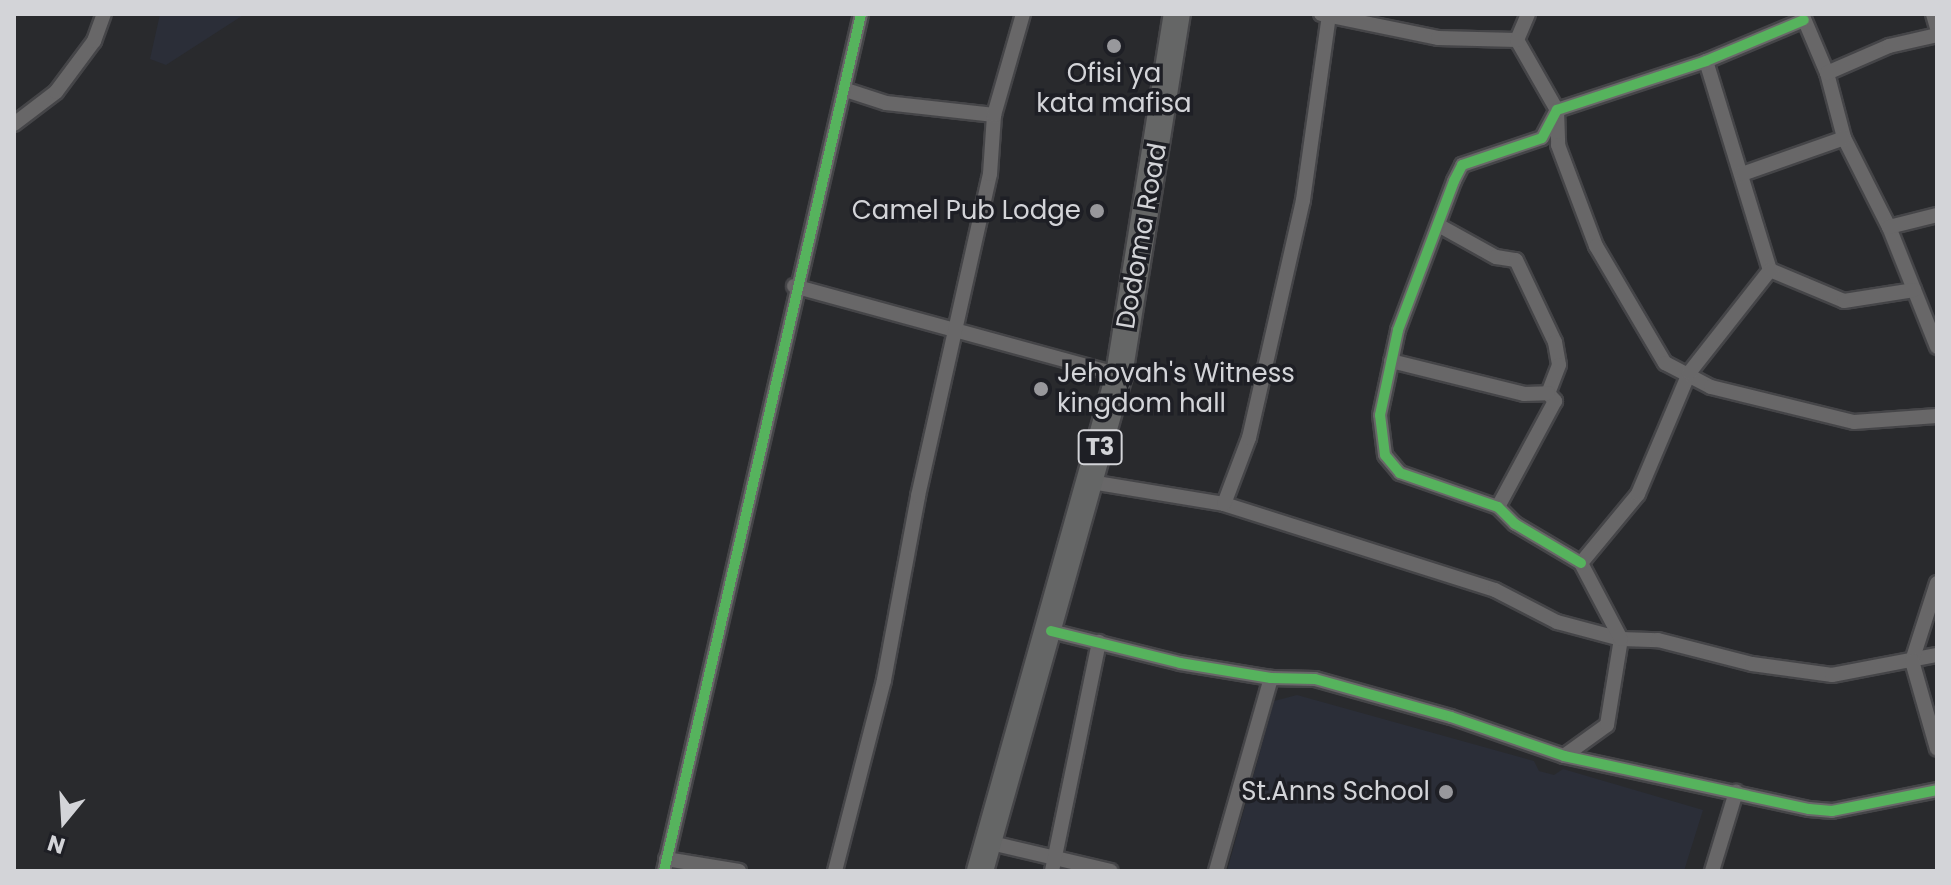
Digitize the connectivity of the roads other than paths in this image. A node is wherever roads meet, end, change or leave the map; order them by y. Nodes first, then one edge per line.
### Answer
1 (104, 14) edge
2 (861, 14) edge
3 (1023, 14) edge
4 (1177, 14) edge
5 (1528, 14) edge
6 (1933, 14) edge
7 (1327, 15) edge
8 (1803, 17) edge
9 (1937, 28) edge
10 (1937, 35) edge
11 (1517, 40) junction
12 (1706, 61) junction
13 (1827, 73) junction
14 (846, 90) junction
15 (1557, 110) junction
16 (994, 115) junction
17 (14, 124) edge
18 (1844, 138) junction
19 (1742, 174) junction
20 (1937, 215) edge
21 (1440, 226) junction
22 (1889, 227) junction
23 (1770, 270) junction
24 (794, 286) junction
25 (1914, 290) junction
26 (953, 328) junction
27 (1937, 347) edge
28 (1391, 361) junction
29 (1689, 373) junction
30 (1119, 375) junction
31 (1548, 393) junction
32 (1937, 401) edge
33 (1937, 416) edge
34 (1908, 422) junction
35 (1091, 482) junction
36 (1224, 504) junction
37 (1498, 507) junction
38 (1581, 563) junction
39 (1937, 583) edge
40 (1051, 631) junction
41 (1621, 639) junction
42 (1099, 642) junction
43 (1937, 655) edge
44 (1912, 661) junction
45 (1271, 678) junction
46 (1937, 749) edge
47 (1564, 756) junction
48 (1937, 790) edge
49 (1736, 792) junction
50 (987, 842) junction
51 (665, 865) edge
52 (1054, 866) edge
53 (739, 871) edge
54 (835, 871) edge
55 (980, 871) edge
56 (1111, 871) edge
57 (1216, 871) edge
58 (1712, 871) edge

1 - 17 street
2 - 14 street
3 - 16 street
4 - 30 highway, Dodoma Road / T3
5 - 11 street
6 - 9 street
7 - 11 street
7 - 36 street
8 - 12 street
8 - 13 street
10 - 13 street
11 - 15 street
12 - 15 street
12 - 19 street
13 - 18 street
14 - 16 street
14 - 24 street
15 - 21 street
15 - 29 street
16 - 26 street
18 - 19 street
18 - 22 street
19 - 23 street
20 - 22 street
21 - 28 street
21 - 31 street
22 - 25 street
23 - 25 street
23 - 29 street
24 - 26 street
24 - 51 street
25 - 27 street
26 - 30 street
26 - 54 street
28 - 31 street
28 - 37 street
29 - 34 street
29 - 38 street
30 - 35 highway, Dodoma Road / T3
31 - 37 street
32 - 34 street
33 - 34 street
35 - 36 street
35 - 40 highway, Dodoma Road / T3
36 - 41 street
37 - 38 street
38 - 41 street
39 - 44 street
40 - 42 street
40 - 50 highway, Dodoma Road / T3
41 - 44 street
41 - 47 street
42 - 45 street
42 - 52 street
43 - 44 street
44 - 46 street
45 - 47 street
45 - 57 street
47 - 49 street
48 - 49 street
49 - 58 street
50 - 52 street
50 - 55 highway, Dodoma Road / T3
51 - 53 street
52 - 56 street

